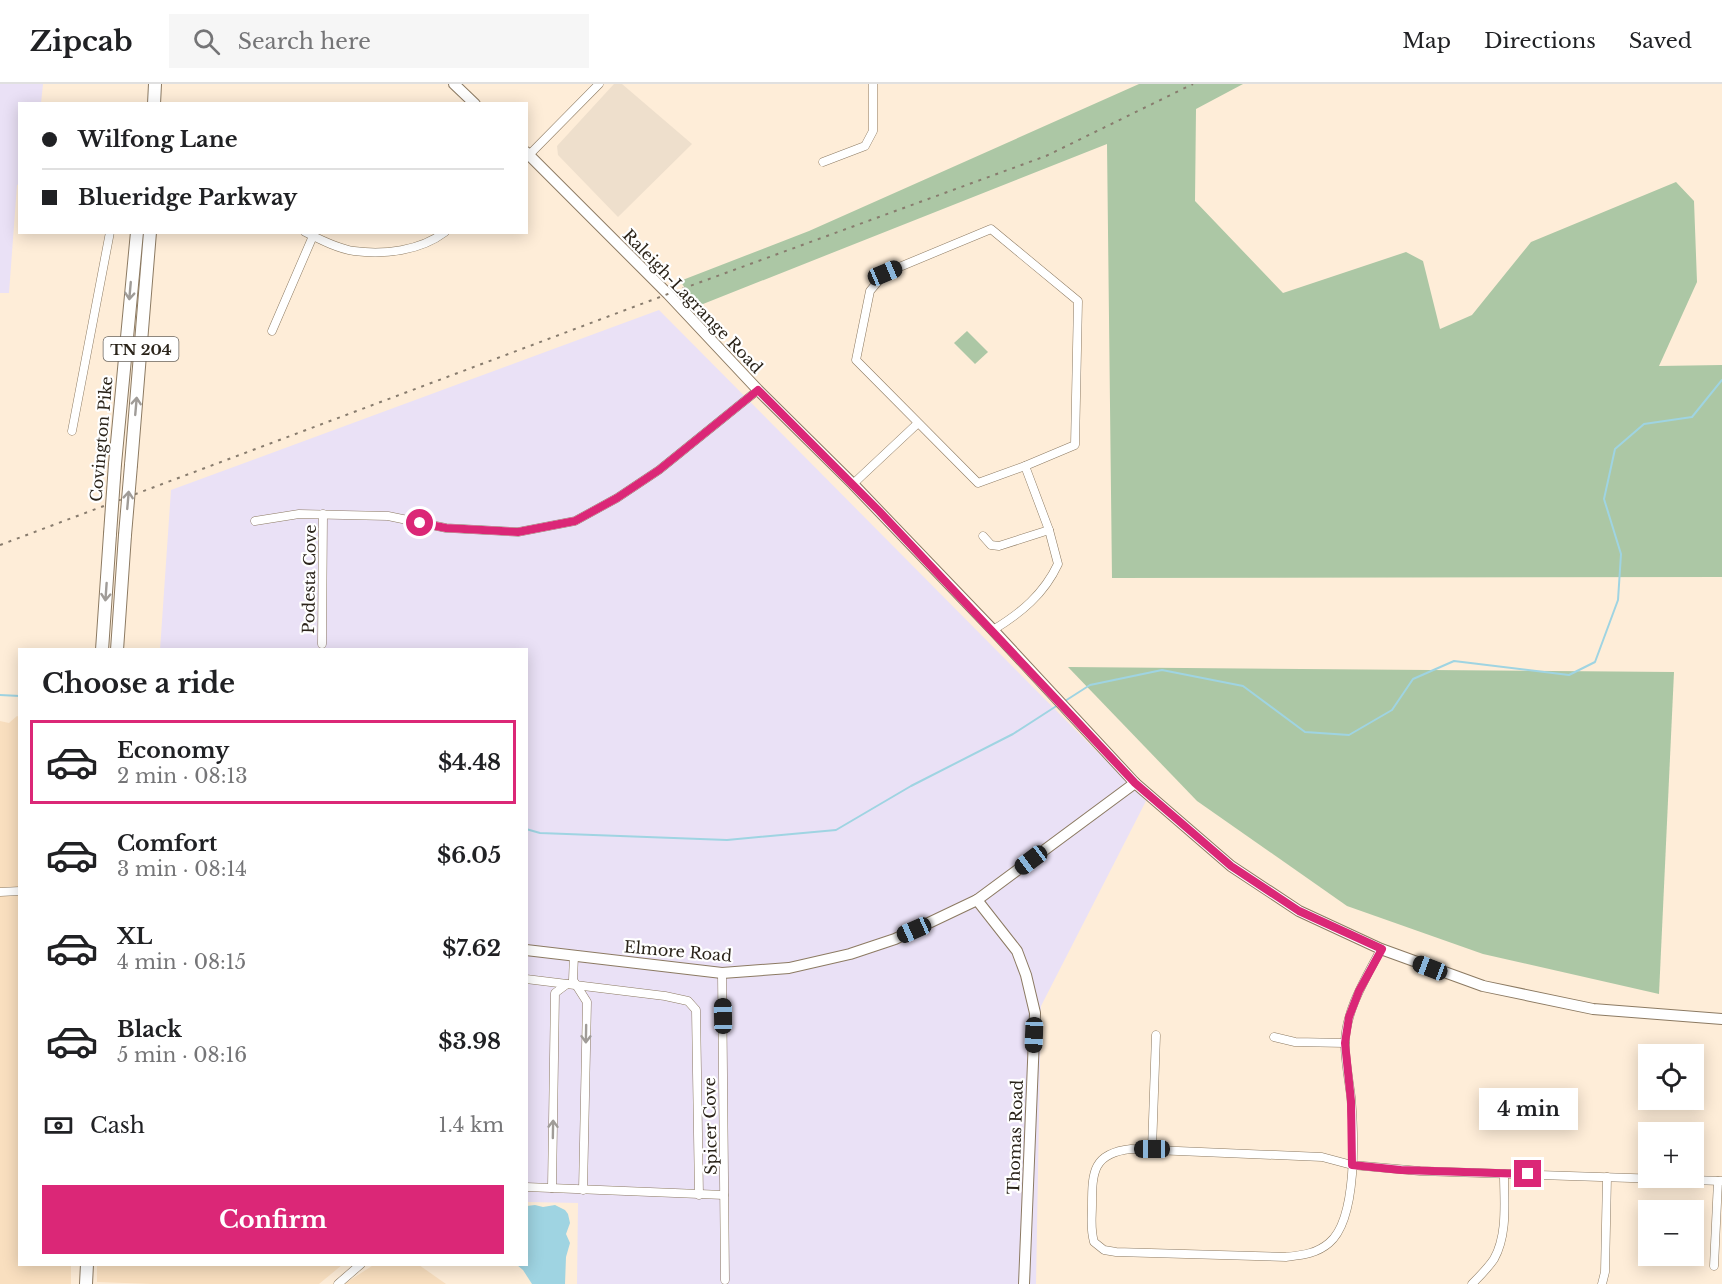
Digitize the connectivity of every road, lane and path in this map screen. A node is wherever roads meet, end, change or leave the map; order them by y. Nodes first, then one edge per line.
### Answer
1 (155, 84) edge
2 (454, 84) edge
3 (600, 84) edge
4 (873, 84) edge
5 (154, 102) edge
6 (473, 102) edge
7 (528, 154) edge
8 (824, 162) dead end
9 (110, 234) edge
10 (137, 234) edge
11 (150, 234) edge
12 (309, 234) edge
13 (443, 234) edge
14 (272, 331) dead end
15 (758, 390) junction
16 (917, 424) junction
17 (72, 431) dead end
18 (1025, 466) junction
19 (853, 484) junction
20 (323, 514) junction
21 (255, 520) dead end
22 (1049, 530) junction
23 (983, 536) dead end
24 (993, 630) junction
25 (322, 645) dead end
26 (102, 648) edge
27 (117, 648) edge
28 (1135, 783) junction
29 (18, 891) edge
30 (0, 892) edge
31 (976, 900) junction
32 (1382, 949) junction
33 (528, 950) edge
34 (574, 956) junction
35 (722, 973) junction
36 (528, 979) edge
37 (575, 983) junction
38 (566, 985) junction
39 (1722, 1019) edge
40 (1156, 1035) dead end
41 (1274, 1036) dead end
42 (1345, 1043) junction
43 (1152, 1149) junction
44 (1352, 1165) junction
45 (1504, 1174) junction
46 (1607, 1177) junction
47 (1720, 1181) edge
48 (528, 1187) edge
49 (552, 1188) junction
50 (584, 1190) junction
51 (699, 1195) junction
52 (724, 1195) junction
53 (87, 1266) edge
54 (359, 1266) edge
55 (1714, 1266) dead end
56 (725, 1280) dead end
57 (86, 1284) edge
58 (338, 1284) edge
59 (1024, 1284) edge
60 (1472, 1284) edge
61 (1602, 1284) edge

1 - 5 main road
2 - 6 main road
3 - 7 street
4 - 8 street
7 - 15 main road, Raleigh-Lagrange Road
9 - 17 street
10 -> 26 main road, Covington Pike / TN 204, bridge
27 -> 11 main road, Covington Pike / TN 204, bridge
12 - 13 street
12 - 14 street
15 - 19 main road, Raleigh-Lagrange Road
15 - 20 street
16 - 18 street
16 - 18 street
16 - 19 street
18 - 22 street
19 - 24 main road, Raleigh-Lagrange Road
20 - 21 street
20 - 25 street, Podesta Cove
22 - 23 street
22 - 24 street
24 - 28 main road, Raleigh-Lagrange Road
28 - 31 main road, Elmore Road
28 - 32 main road, Raleigh-Lagrange Road
29 - 30 street
31 - 35 main road, Elmore Road
31 - 59 main road, Thomas Road
32 - 39 main road, Raleigh-Lagrange Road
32 - 42 street
33 - 34 main road, Elmore Road
34 - 35 main road, Elmore Road
34 - 37 street
35 - 52 street, Spicer Cove
36 - 38 street
37 - 38 street
37 -> 50 street
37 - 51 street
49 -> 38 street
40 - 43 street
41 - 42 street
42 - 44 street
43 - 44 street
43 - 44 street
44 - 45 street
45 - 46 street
45 - 60 street
46 - 47 street
46 - 61 street
47 - 55 street
48 - 49 street
49 - 50 street
50 - 51 street
51 - 52 street
52 - 56 street, Spicer Cove
53 - 57 main road
54 - 58 street

